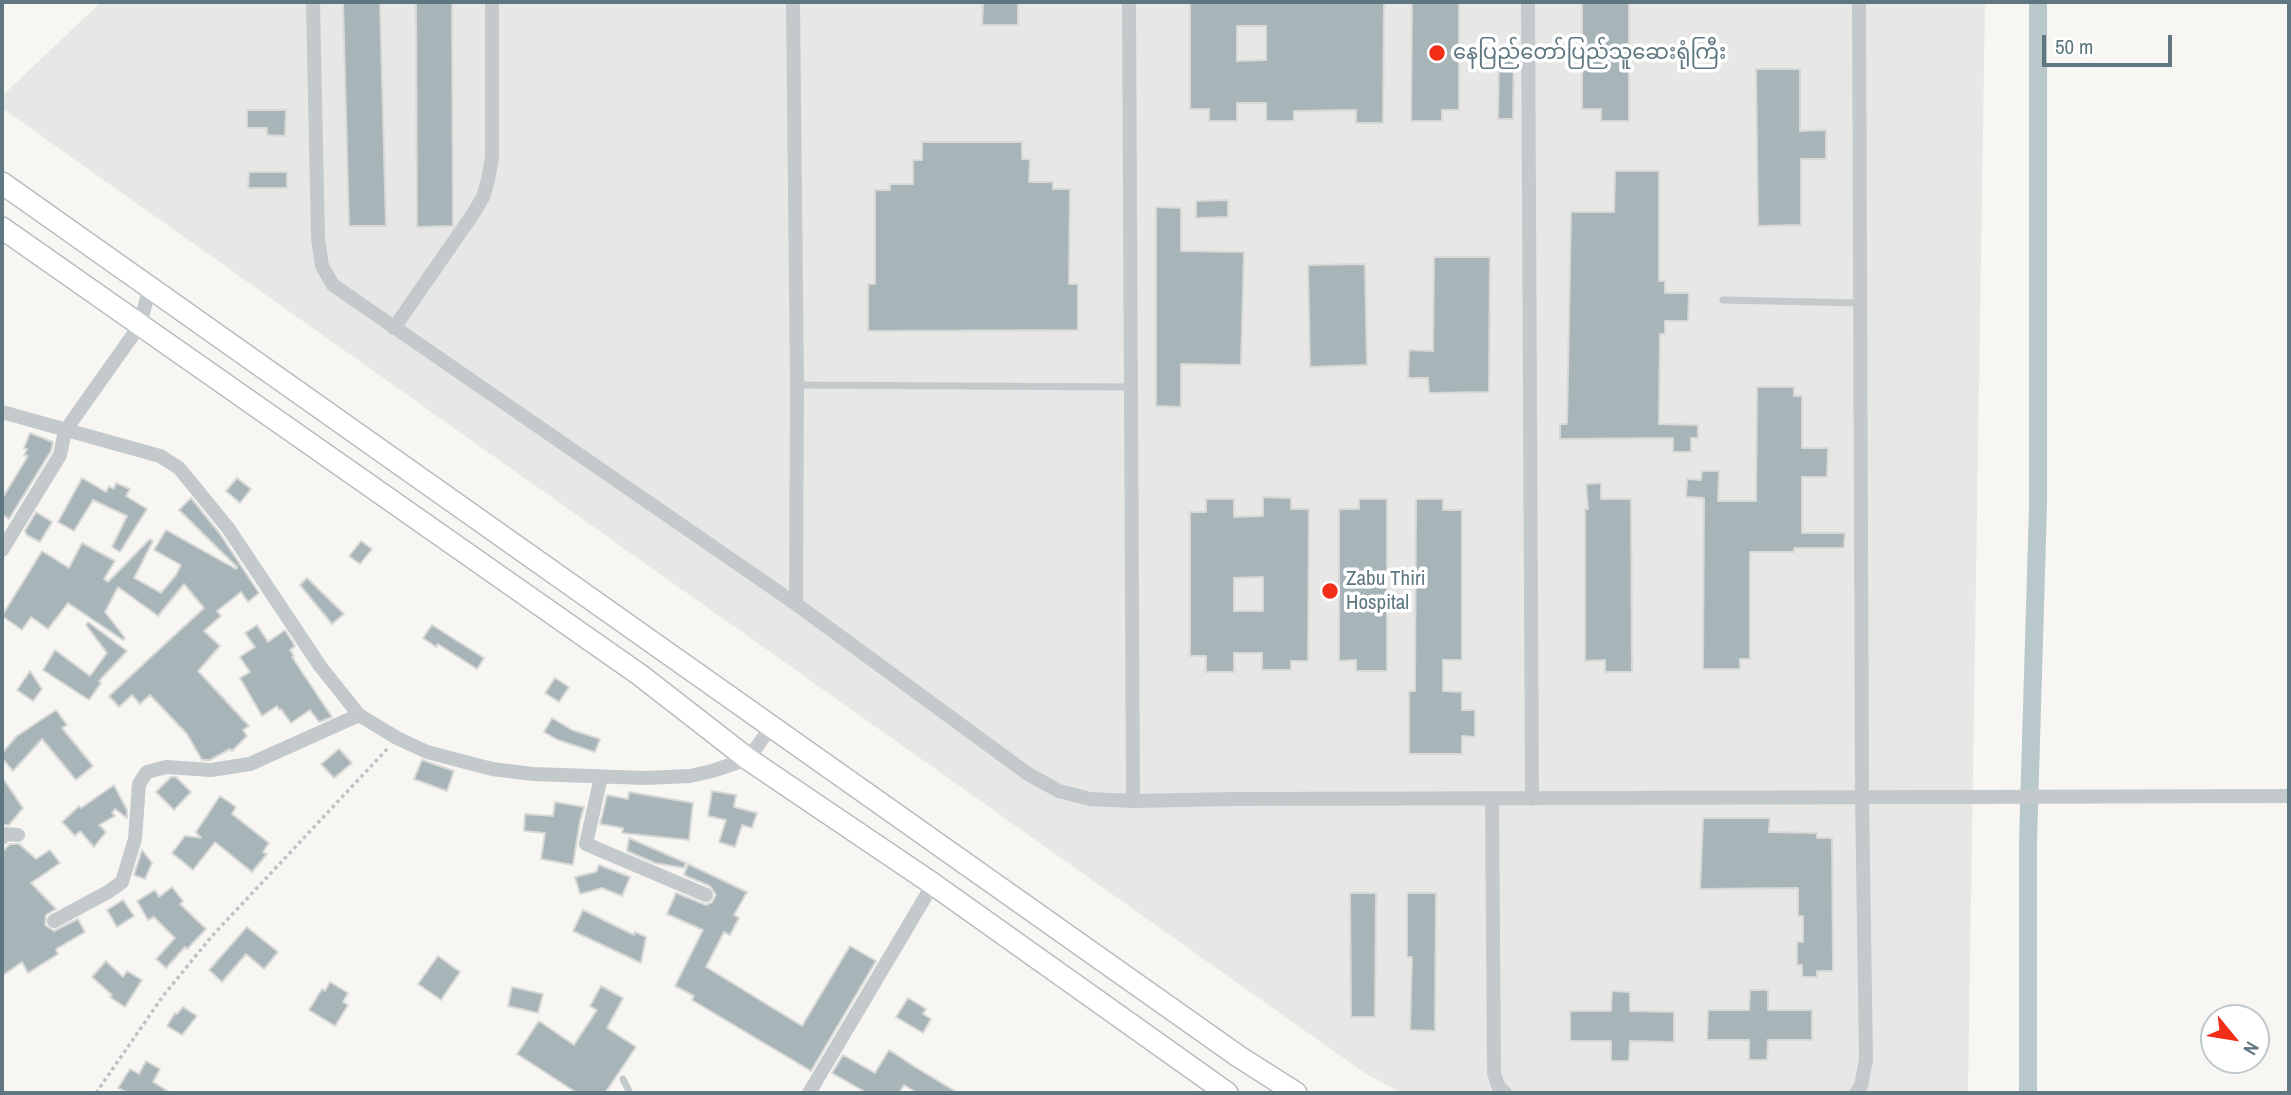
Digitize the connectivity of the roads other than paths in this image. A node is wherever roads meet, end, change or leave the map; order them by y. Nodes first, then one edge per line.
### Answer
1 (313, 2) edge
2 (492, 2) edge
3 (793, 2) edge
4 (1129, 2) edge
5 (1528, 2) edge
6 (1859, 2) edge
7 (2, 183) edge
8 (2, 228) edge
9 (150, 286) junction
10 (1723, 300) dead end
11 (1860, 303) junction
12 (140, 325) junction
13 (394, 328) junction
14 (797, 386) junction
15 (1131, 387) junction
16 (2, 412) edge
17 (65, 431) junction
18 (2, 551) edge
19 (796, 604) junction
20 (359, 715) junction
21 (771, 727) junction
22 (748, 760) junction
23 (601, 777) junction
24 (1862, 796) junction
25 (2289, 796) edge
26 (1492, 799) junction
27 (1532, 799) junction
28 (1133, 801) junction
29 (18, 835) dead end
30 (2, 838) edge
31 (933, 884) junction
32 (706, 895) dead end
33 (54, 921) dead end
34 (623, 1079) dead end
35 (631, 1093) edge
36 (809, 1093) edge
37 (1227, 1093) edge
38 (1296, 1093) edge
39 (1505, 1093) edge
40 (1856, 1093) edge

1 - 13 street
2 - 13 street
3 - 14 street
4 - 15 street
5 - 27 street
6 - 11 street
7 - 9 main road
8 - 12 main road
9 - 12 street
9 - 21 main road
10 - 11 lane
11 - 24 street
12 - 17 street
12 - 22 main road
13 - 19 street
14 - 15 lane
14 - 19 street
15 - 28 street
16 - 17 street
17 - 18 street
17 - 20 street
19 - 28 street
20 - 23 street
20 - 33 street
21 - 22 street
21 - 38 main road
22 - 23 street
22 - 31 main road
23 - 32 street
24 - 25 street
24 - 27 street
24 - 40 street
26 - 27 street
26 - 28 street
26 - 39 street
29 - 30 street
31 - 36 street
31 - 37 main road
34 - 35 lane

